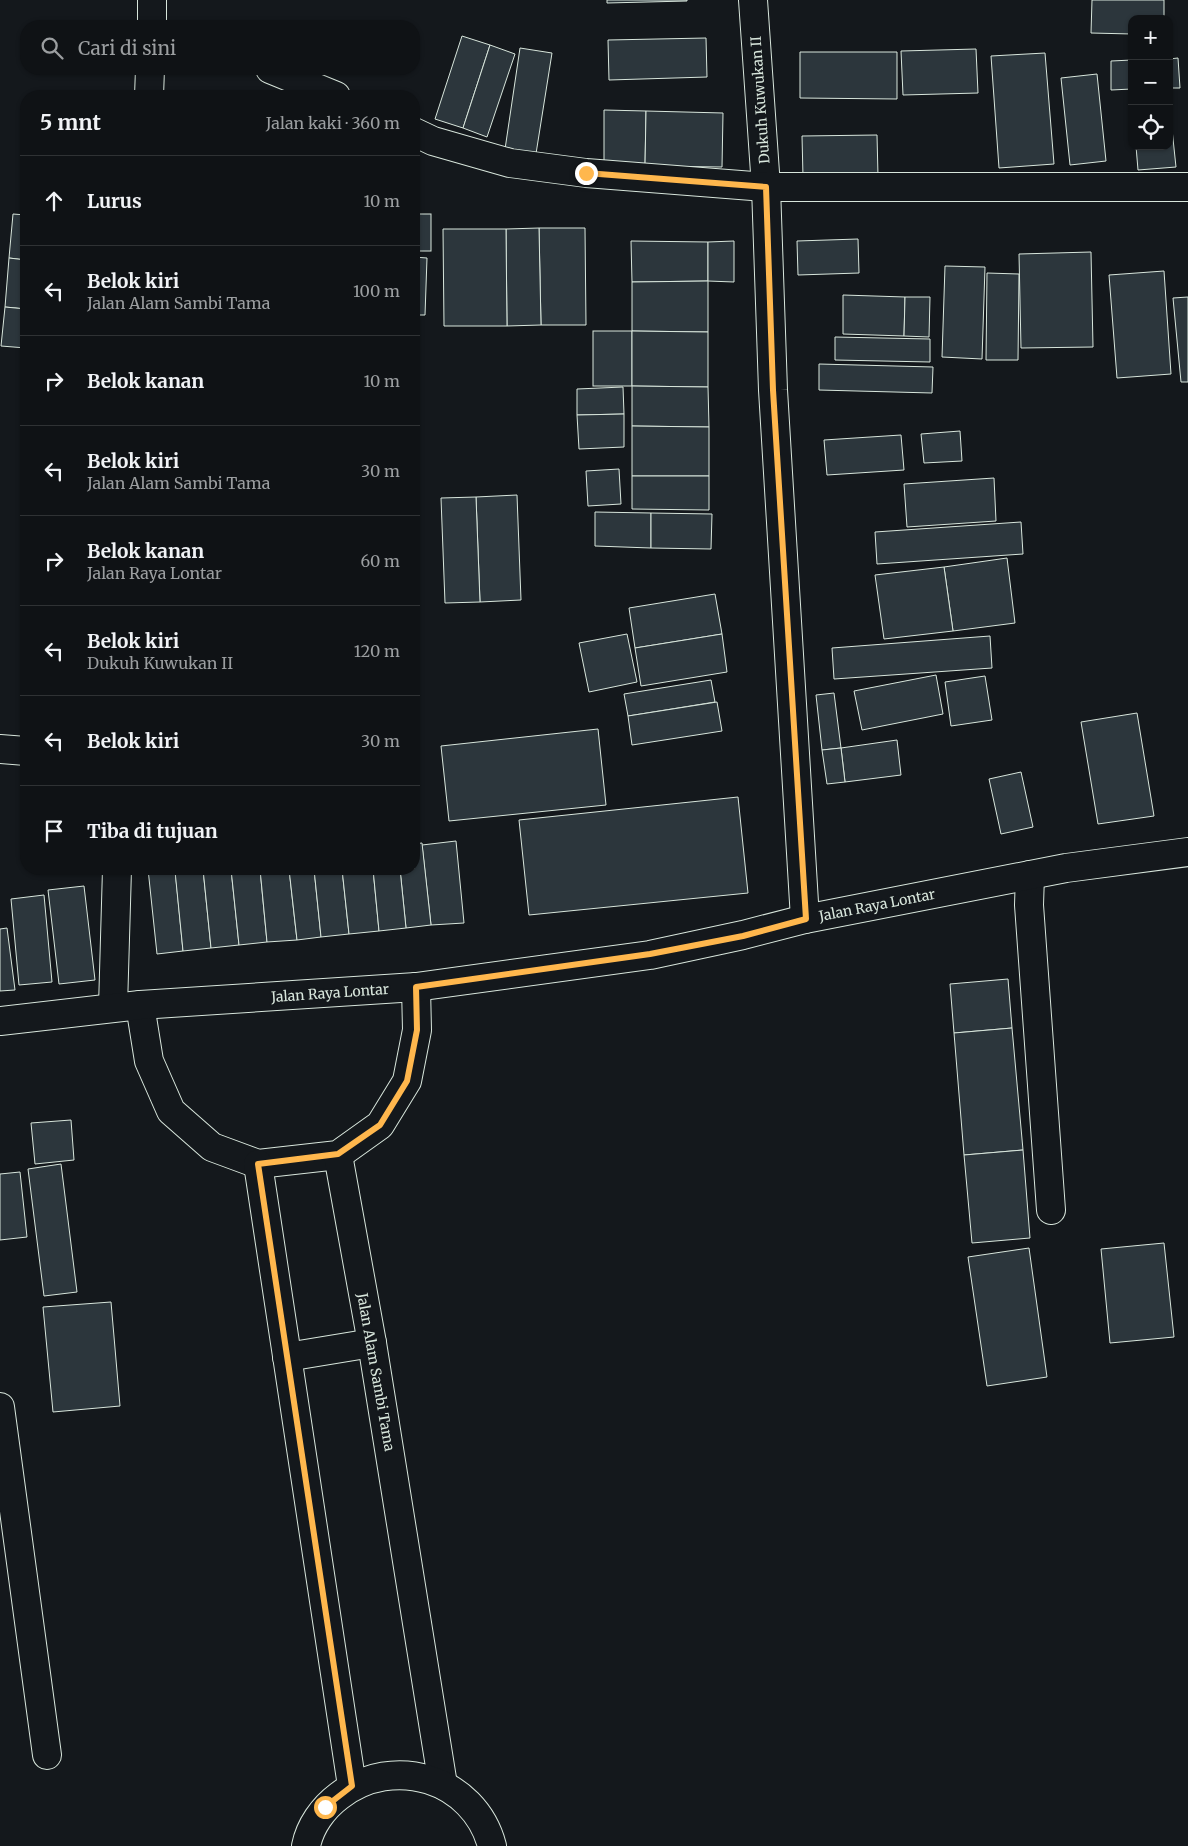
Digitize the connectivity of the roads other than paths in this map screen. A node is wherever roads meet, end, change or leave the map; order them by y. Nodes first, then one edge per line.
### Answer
1 (753, 0) edge
2 (150, 75) edge
3 (285, 75) edge
4 (149, 90) edge
5 (321, 90) edge
6 (420, 135) edge
7 (1188, 186) edge
8 (766, 187) junction
9 (0, 750) edge
10 (20, 750) edge
11 (1188, 852) edge
12 (117, 875) edge
13 (1030, 875) junction
14 (806, 919) junction
15 (416, 987) junction
16 (140, 1005) junction
17 (113, 1007) junction
18 (0, 1021) edge
19 (338, 1154) junction
20 (258, 1164) junction
21 (1051, 1210) dead end
22 (372, 1344) junction
23 (286, 1357) junction
24 (0, 1407) edge
25 (47, 1755) dead end
26 (443, 1785) junction
27 (352, 1786) junction
28 (306, 1846) edge
29 (492, 1846) edge

1 - 8 street, Dukuh Kuwukan II
2 - 4 street
3 - 5 street
6 - 8 street
7 - 8 street
8 - 14 street, Dukuh Kuwukan II
9 - 10 street
11 - 13 street, Jalan Raya Lontar
12 - 17 street
13 - 14 street, Jalan Raya Lontar
13 - 21 street
14 - 15 street, Jalan Raya Lontar
15 - 16 street, Jalan Raya Lontar
15 - 19 street
16 - 17 street, Jalan Raya Lontar
16 - 20 street
17 - 18 street, Jalan Raya Lontar
19 - 20 street
19 - 22 street, Jalan Alam Sambi Tama
20 - 23 street
22 - 23 street
22 - 26 street, Jalan Alam Sambi Tama
23 - 27 street
24 - 25 street
26 - 27 street
26 - 29 street
27 - 28 street

